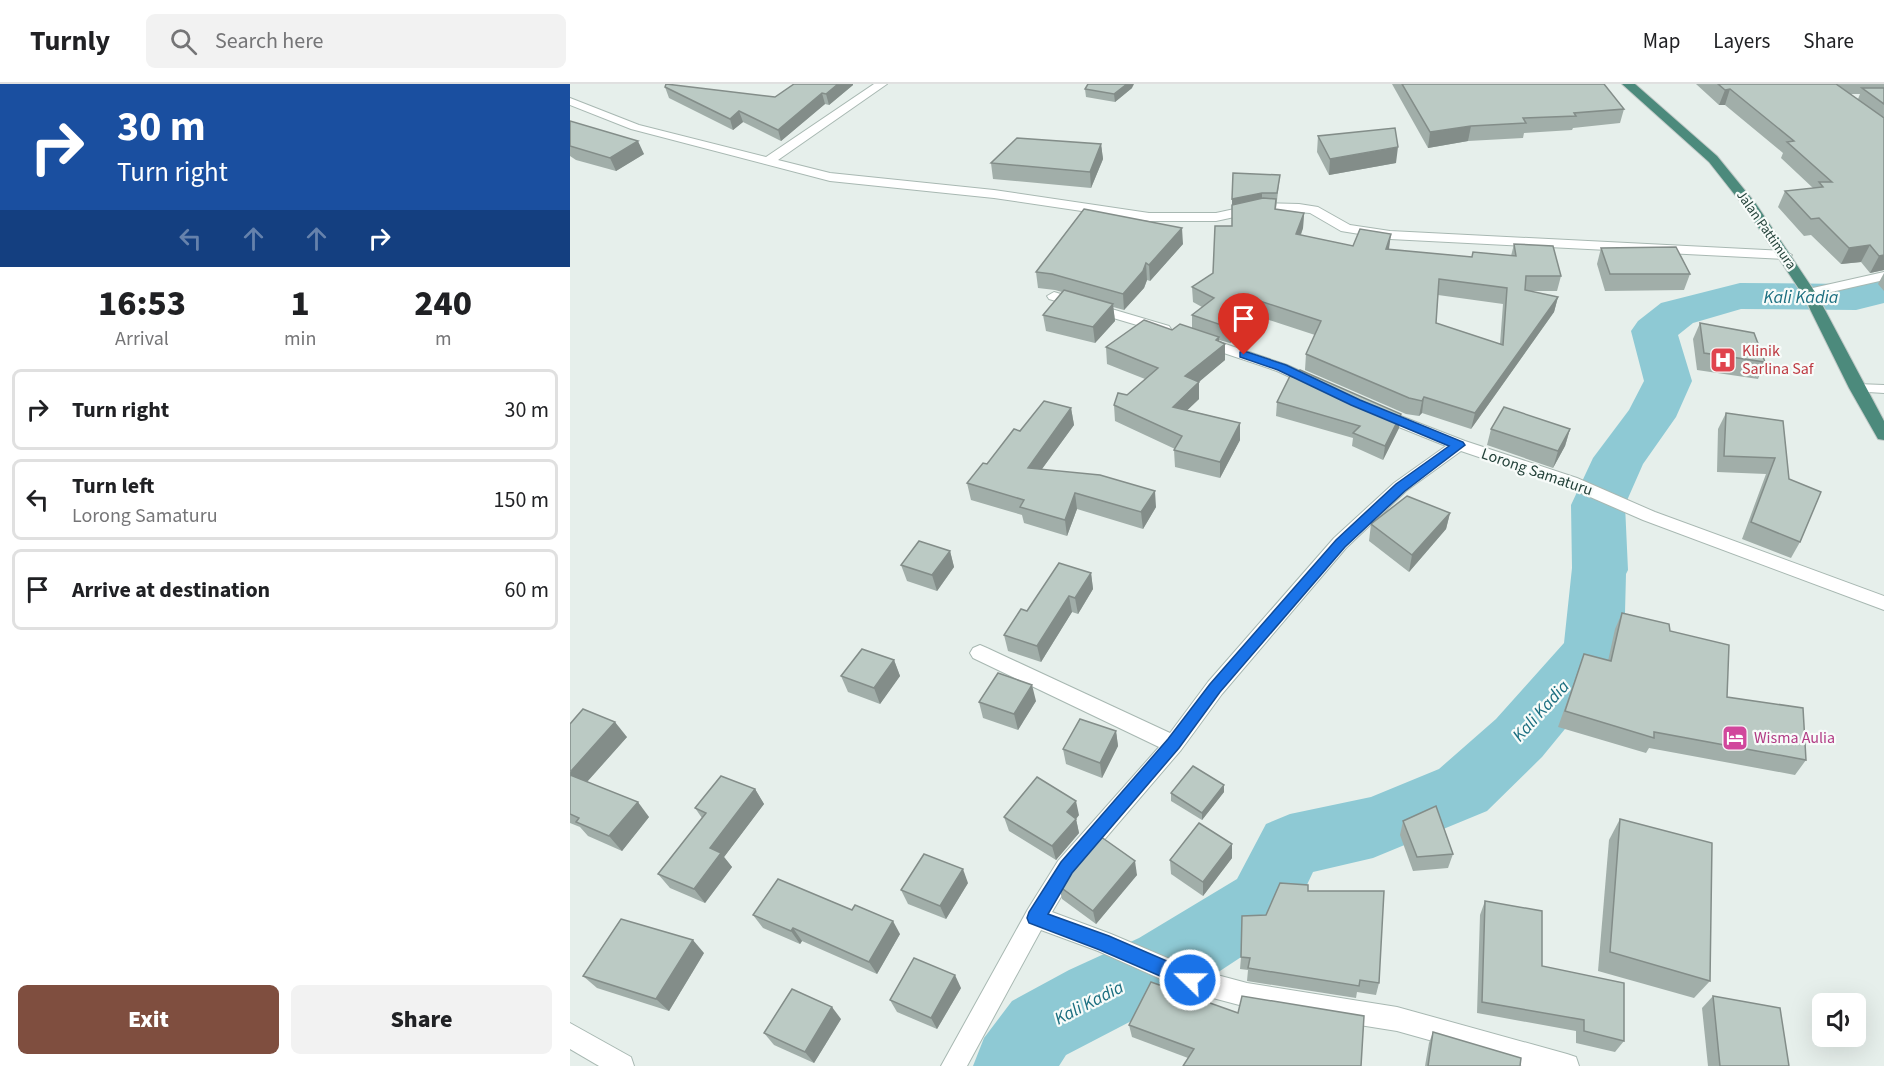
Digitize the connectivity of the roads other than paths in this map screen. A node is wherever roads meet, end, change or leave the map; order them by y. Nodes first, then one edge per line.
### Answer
1 (881, 84) edge
2 (1628, 84) edge
3 (570, 101) edge
4 (767, 162) junction
5 (1788, 260) junction
6 (1884, 276) edge
7 (1809, 294) junction
8 (1054, 296) dead end
9 (1857, 388) junction
10 (1884, 389) edge
11 (1335, 392) edge
12 (1365, 406) edge
13 (1884, 435) edge
14 (1459, 445) junction
15 (1884, 603) edge
16 (980, 653) dead end
17 (1174, 744) junction
18 (1036, 918) junction
19 (570, 1035) edge
20 (622, 1066) edge
21 (953, 1066) edge
22 (1566, 1066) edge

1 - 4 street
2 - 5 highway, Jalan Pattimura
3 - 4 street
4 - 5 street
5 - 7 highway, Jalan Pattimura
6 - 7 street
7 - 9 highway, Jalan Pattimura
8 - 11 street
9 - 10 lane
9 - 13 highway, Jalan Pattimura
12 - 14 street, Lorong Samaturu
14 - 15 street, Lorong Samaturu
14 - 17 street
16 - 17 street
17 - 18 street
18 - 21 street
18 - 22 street
19 - 20 street

